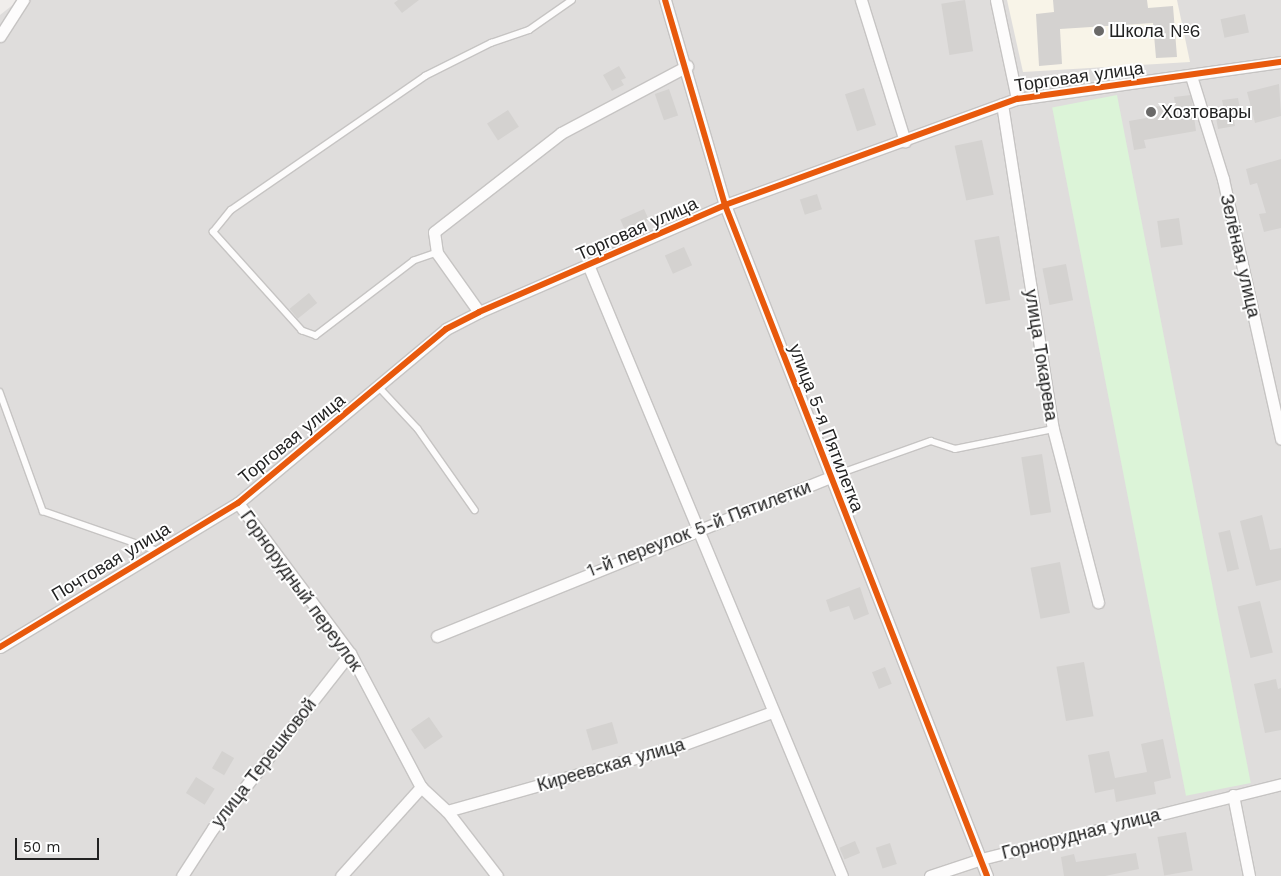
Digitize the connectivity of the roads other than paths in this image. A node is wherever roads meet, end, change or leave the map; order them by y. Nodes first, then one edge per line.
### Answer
1 (23, 0) edge
2 (572, 0) edge
3 (665, 0) edge
4 (861, 0) edge
5 (996, 0) edge
6 (0, 36) edge
7 (1281, 62) edge
8 (686, 66) junction
9 (1191, 76) junction
10 (1017, 99) junction
11 (1002, 104) junction
12 (904, 140) junction
13 (725, 205) junction
14 (437, 253) junction
15 (589, 266) junction
16 (479, 312) junction
17 (379, 387) junction
18 (0, 392) edge
19 (1053, 428) junction
20 (1281, 440) edge
21 (829, 478) junction
22 (238, 503) junction
23 (475, 510) dead end
24 (699, 531) junction
25 (158, 552) junction
26 (1098, 602) dead end
27 (437, 636) dead end
28 (0, 647) edge
29 (350, 653) junction
30 (772, 712) junction
31 (1281, 784) edge
32 (420, 787) junction
33 (1233, 795) junction
34 (447, 811) junction
35 (981, 859) junction
36 (182, 876) edge
37 (341, 876) edge
38 (497, 876) edge
39 (842, 876) edge
40 (930, 876) edge
41 (987, 876) edge
42 (1249, 876) edge

1 - 6 street
2 - 14 lane
3 - 8 street, улица 5-я Пятилетка
4 - 12 street
5 - 10 street
7 - 9 street, Торговая улица
8 - 13 street, улица 5-я Пятилетка
8 - 14 street
9 - 10 street, Торговая улица
9 - 20 street, Зелёная улица
10 - 11 street, Торговая улица
11 - 12 street, Торговая улица
11 - 19 street, улица Токарева
12 - 13 street, Торговая улица
13 - 15 street, Торговая улица
13 - 21 street, улица 5-я Пятилетка
14 - 16 street
15 - 16 street, Торговая улица
15 - 24 street
16 - 17 street, Торговая улица
17 - 22 street, Торговая улица
17 - 23 lane
18 - 25 lane
19 - 21 lane, 1-й переулок 5-й Пятилетки
19 - 26 street, улица Токарева
21 - 24 street, 1-й переулок 5-й Пятилетки
21 - 35 street, улица 5-я Пятилетка
22 - 25 street, Почтовая улица
22 - 29 street, Горнорудный переулок
24 - 27 street, 1-й переулок 5-й Пятилетки
24 - 30 street
25 - 28 street, Почтовая улица
29 - 32 street, Горнорудный переулок
29 - 36 street, улица Терешковой
30 - 34 street, Киреевская улица
30 - 39 street
31 - 33 street, Горнорудная улица
32 - 34 street, Горнорудный переулок
32 - 37 street
33 - 35 street, Горнорудная улица
33 - 42 street
34 - 38 street, Горнорудный переулок
35 - 40 street, Горнорудная улица
35 - 41 street

